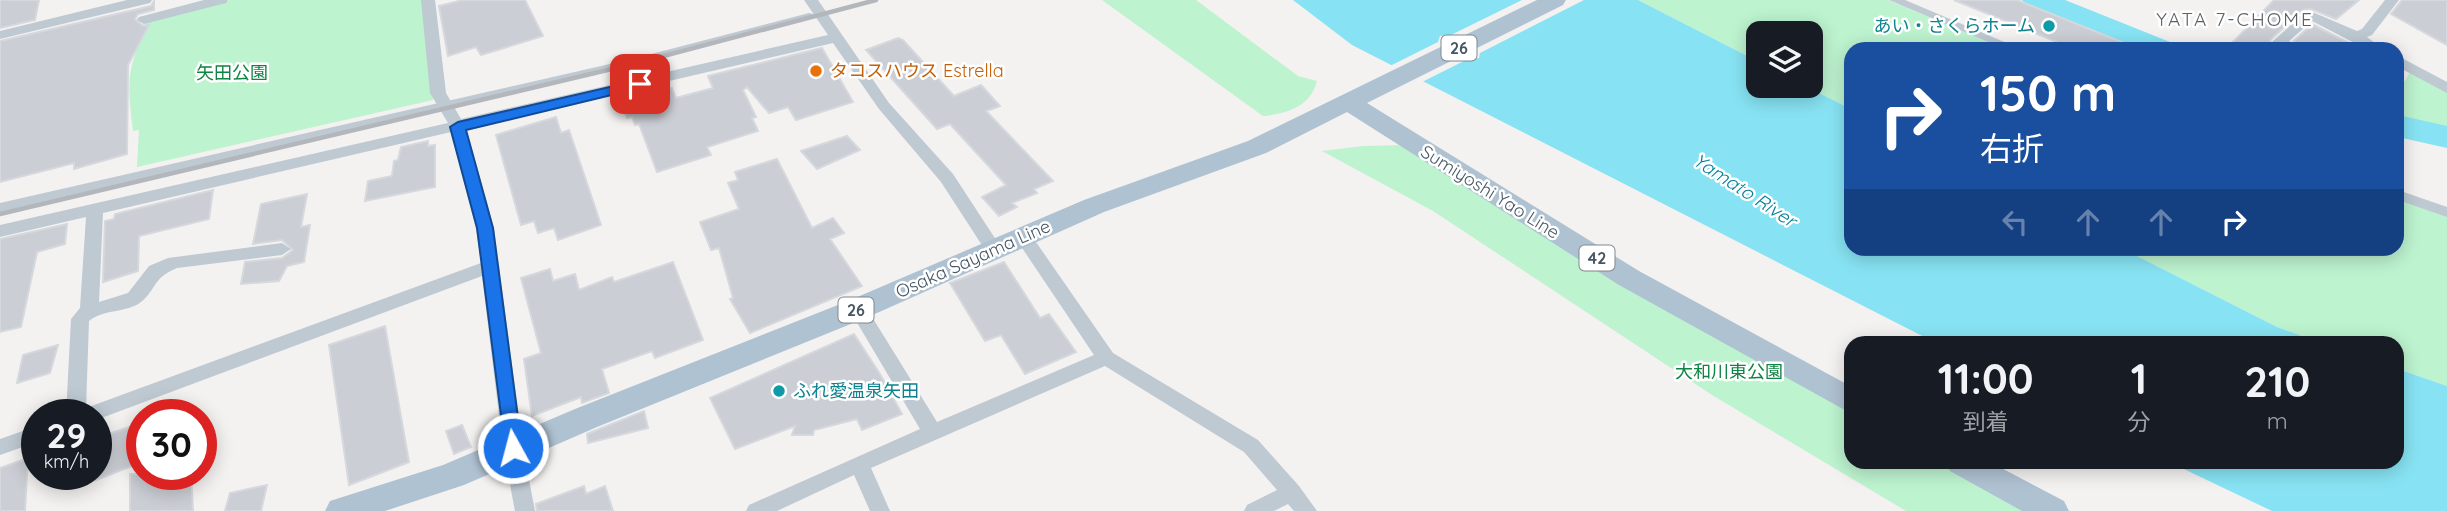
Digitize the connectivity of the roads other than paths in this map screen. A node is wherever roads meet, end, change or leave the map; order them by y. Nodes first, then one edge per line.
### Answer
1 (141, 0) edge
2 (221, 0) edge
3 (428, 0) edge
4 (1555, 0) edge
5 (1895, 0) edge
6 (2392, 0) edge
7 (810, 8) edge
8 (144, 20) dead end
9 (0, 35) edge
10 (2356, 36) junction
11 (836, 38) junction
12 (1998, 42) edge
13 (2279, 42) edge
14 (2365, 42) edge
15 (2404, 64) edge
16 (2447, 88) edge
17 (1357, 99) junction
18 (444, 106) junction
19 (458, 127) junction
20 (2404, 197) edge
21 (0, 208) edge
22 (95, 209) junction
23 (2447, 212) edge
24 (0, 231) edge
25 (1023, 236) junction
26 (282, 249) dead end
27 (993, 249) junction
28 (490, 266) junction
29 (858, 309) junction
30 (89, 311) junction
31 (1106, 358) junction
32 (1844, 398) edge
33 (77, 399) edge
34 (112, 406) edge
35 (932, 431) junction
36 (21, 439) edge
37 (0, 447) edge
38 (513, 448) junction
39 (859, 464) junction
40 (1974, 469) edge
41 (1292, 492) junction
42 (342, 511) edge
43 (525, 511) edge
44 (756, 511) edge
45 (880, 511) edge
46 (1254, 511) edge
47 (1307, 511) edge
48 (2052, 511) edge

1 - 9 street
2 - 8 street
3 - 18 street
4 - 17 main road, Osaka Sayama Line / 26
5 - 12 street
6 - 10 street
7 - 11 street
7 - 18 street
10 - 13 street
10 - 14 street
11 - 19 street
11 - 27 street
15 - 16 street
17 - 25 main road, Osaka Sayama Line / 26
17 - 32 main road, Sumiyoshi Yao Line / 42
18 - 19 street
18 - 21 street
19 - 22 street
19 - 28 street
20 - 23 street
22 - 24 street
22 - 30 street
25 - 27 main road, Osaka Sayama Line / 26
25 - 31 street
26 - 30 street
27 - 29 main road, Osaka Sayama Line / 26
28 - 34 street
28 - 38 street
29 - 35 street
29 - 38 main road, Osaka Sayama Line / 26
30 - 33 street
31 - 35 street
31 - 41 street
35 - 39 street
36 - 37 street
38 - 42 main road, Osaka Sayama Line / 26
38 - 43 street
39 - 44 street
39 - 45 street
40 - 48 main road
41 - 46 street
41 - 47 street

